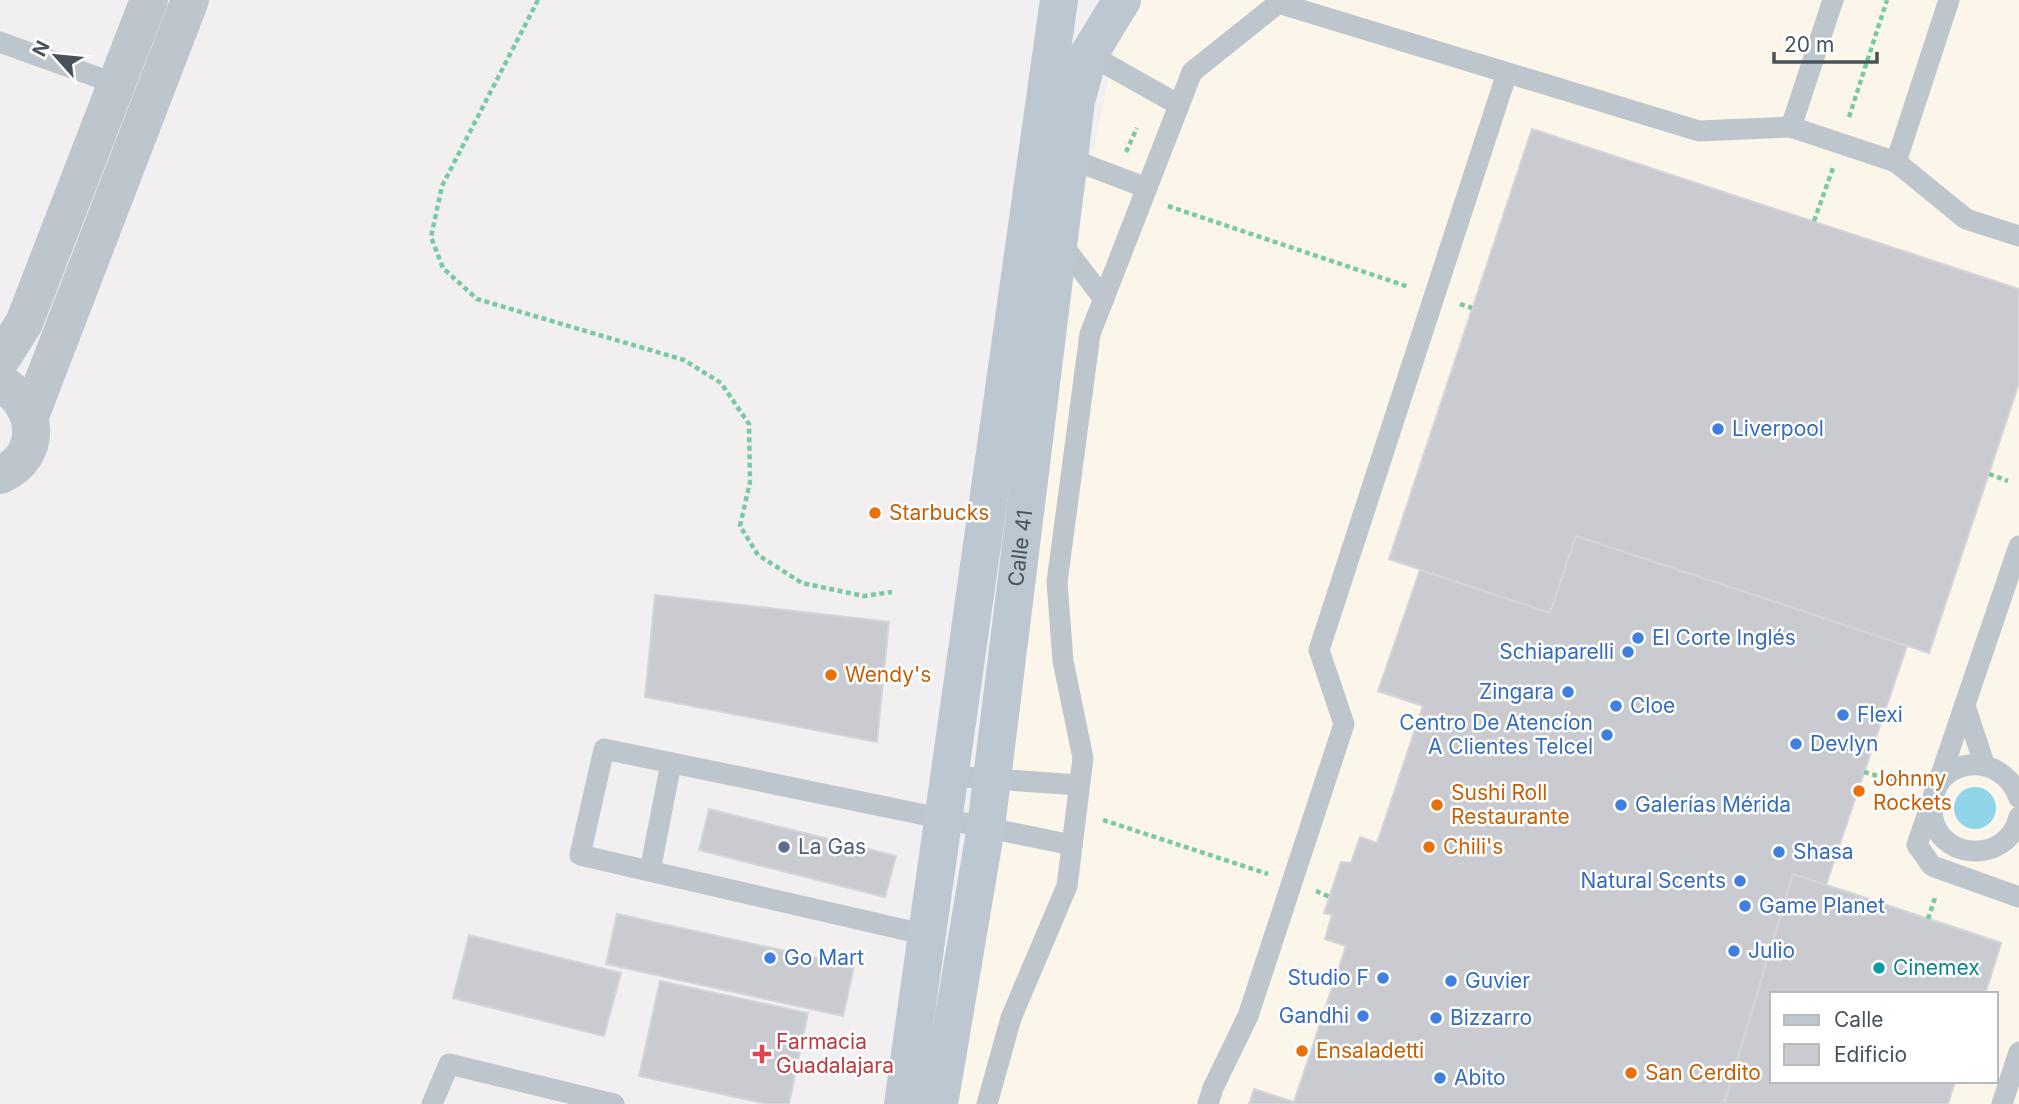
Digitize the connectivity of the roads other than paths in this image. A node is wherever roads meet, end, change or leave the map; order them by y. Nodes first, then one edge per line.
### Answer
1 (149, 0) edge
2 (190, 0) edge
3 (1122, 0) edge
4 (1833, 0) edge
5 (1949, 0) edge
6 (1280, 2) edge
7 (1056, 17) edge
8 (0, 42) edge
9 (1089, 54) junction
10 (1507, 73) junction
11 (116, 84) junction
12 (1179, 105) junction
13 (1791, 127) junction
14 (1054, 153) junction
15 (1896, 162) junction
16 (1147, 188) junction
17 (1030, 203) junction
18 (2019, 236) edge
19 (1059, 240) junction
20 (1104, 299) junction
21 (0, 361) edge
22 (0, 383) edge
23 (30, 416) junction
24 (3, 480) edge
25 (2019, 546) edge
26 (1965, 706) junction
27 (671, 763) junction
28 (1985, 766) junction
29 (949, 776) junction
30 (991, 779) junction
31 (1079, 785) junction
32 (1935, 795) junction
33 (2019, 798) edge
34 (2019, 817) edge
35 (943, 819) junction
36 (986, 827) junction
37 (1072, 845) junction
38 (650, 871) junction
39 (2019, 897) edge
40 (927, 935) junction
41 (2019, 1052) edge
42 (577, 1100) edge
43 (432, 1104) edge
44 (614, 1104) edge
45 (903, 1104) edge
46 (939, 1104) edge
47 (987, 1104) edge
48 (1208, 1104) edge
49 (2002, 1104) edge

1 - 11 street
2 - 23 street
3 - 9 main road, Calle 41
4 - 13 lane
5 - 15 lane
6 - 10 lane
6 - 12 lane
7 - 9 lane
7 - 14 main road, Calle 41
8 - 11 lane
9 - 12 lane
9 - 14 main road, Calle 41
10 - 13 lane
10 - 48 lane
11 - 21 street
12 - 16 lane
13 - 15 lane
14 - 16 lane
14 - 17 main road, Calle 41
14 - 19 main road, Calle 41
15 - 18 lane
16 - 20 lane
17 - 19 lane
17 - 29 main road, Calle 41
19 - 20 lane
19 - 30 main road, Calle 41
20 - 31 lane
22 - 23 street
23 - 24 street
25 - 26 lane
26 - 28 lane
26 - 32 lane
27 - 35 lane
27 - 38 lane
27 - 38 lane
28 - 32 lane
28 - 33 lane
29 - 30 lane
29 - 35 main road, Calle 41
30 - 31 lane
30 - 36 main road, Calle 41
31 - 37 lane
32 - 34 lane
32 - 39 lane
35 - 36 lane
35 - 40 main road, Calle 41
36 - 37 lane
36 - 46 main road, Calle 41
37 - 47 lane
38 - 40 lane
40 - 45 main road, Calle 41
41 - 49 lane
42 - 43 lane
42 - 44 lane

